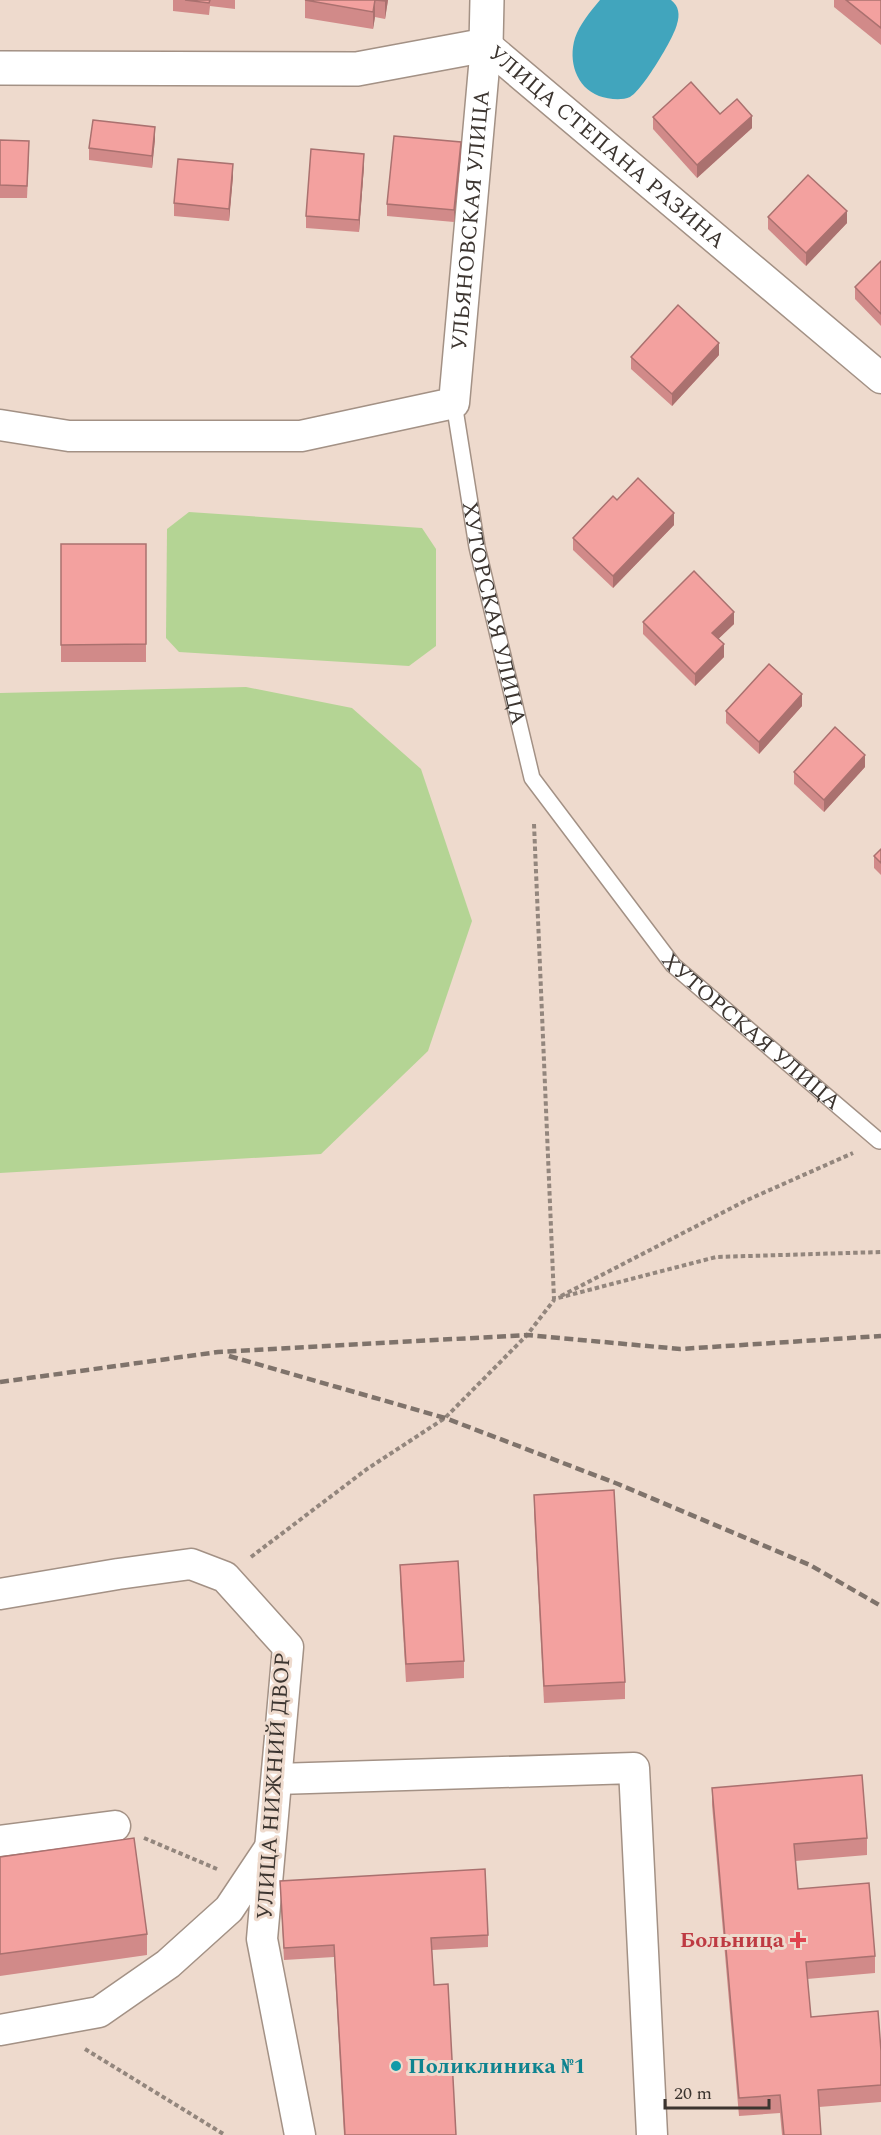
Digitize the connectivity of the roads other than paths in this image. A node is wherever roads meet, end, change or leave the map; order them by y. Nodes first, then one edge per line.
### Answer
1 (487, 0) edge
2 (486, 45) junction
3 (0, 68) edge
4 (881, 378) edge
5 (454, 403) junction
6 (0, 425) edge
7 (879, 1141) road end
8 (0, 1594) edge
9 (277, 1779) junction
10 (115, 1826) road end
11 (0, 1841) edge
12 (270, 1846) junction
13 (0, 2030) edge
14 (300, 2135) edge
15 (652, 2135) edge

1 - 2 street, УЛЬЯНОВСКАЯ УЛИЦА
2 - 3 street, УЛИЦА СТЕПАНА РАЗИНА
2 - 4 street, УЛИЦА СТЕПАНА РАЗИНА
2 - 5 street, УЛЬЯНОВСКАЯ УЛИЦА
5 - 6 street
5 - 7 lane, ХУТОРСКАЯ УЛИЦА
8 - 9 street, УЛИЦА НИЖНИЙ ДВОР
9 - 12 street, УЛИЦА НИЖНИЙ ДВОР
9 - 15 street
10 - 11 street
12 - 13 street
12 - 14 street, УЛИЦА НИЖНИЙ ДВОР

